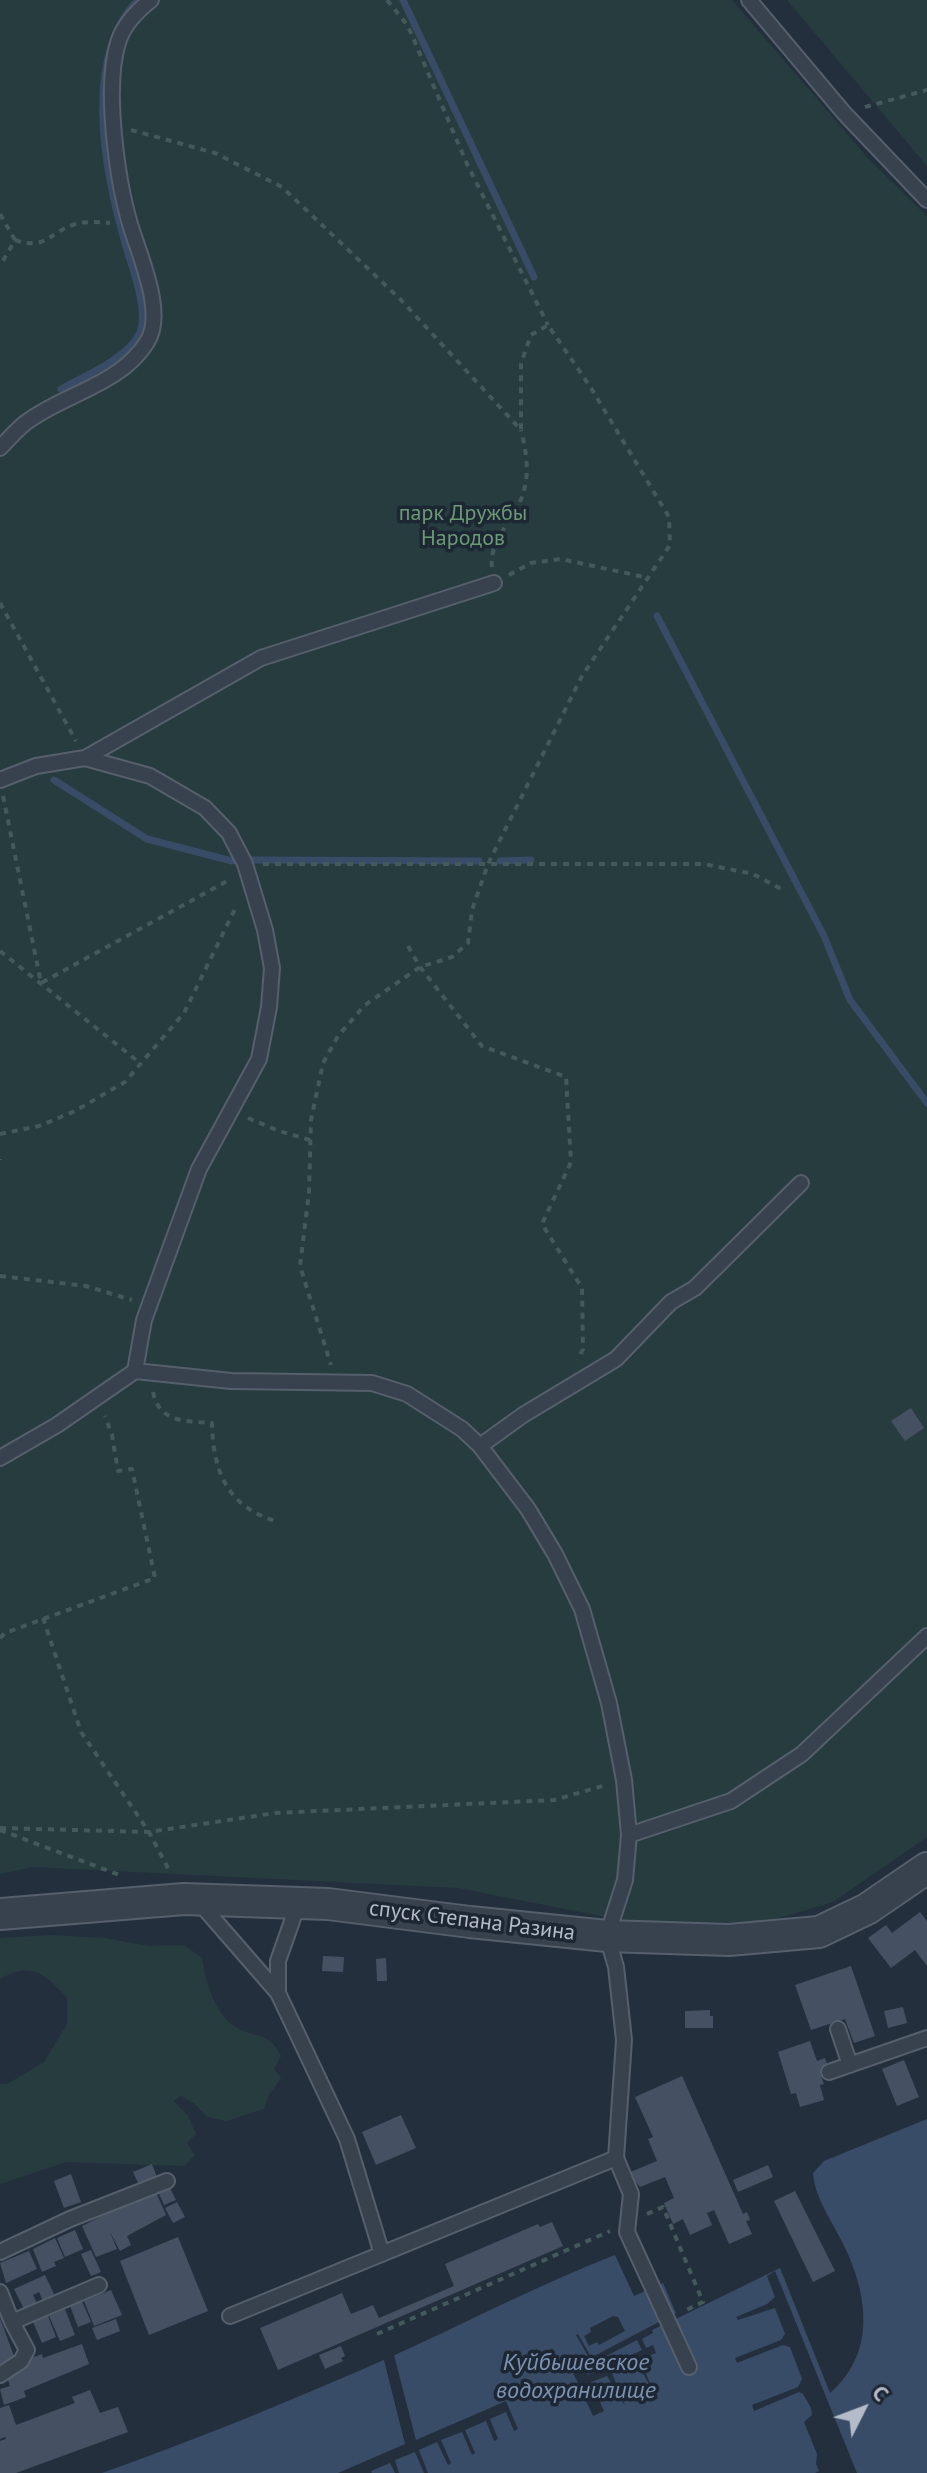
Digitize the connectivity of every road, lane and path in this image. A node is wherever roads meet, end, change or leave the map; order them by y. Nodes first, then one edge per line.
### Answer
1 (151, 0) edge
2 (387, 0) edge
3 (749, 0) edge
4 (927, 90) edge
5 (844, 113) junction
6 (113, 125) junction
7 (927, 200) edge
8 (0, 214) edge
9 (111, 223) dead end
10 (15, 240) junction
11 (0, 266) edge
12 (548, 325) junction
13 (521, 430) junction
14 (0, 448) edge
15 (649, 578) junction
16 (494, 583) junction
17 (0, 603) edge
18 (85, 758) junction
19 (0, 781) edge
20 (488, 864) junction
21 (247, 871) junction
22 (783, 890) dead end
23 (408, 946) dead end
24 (0, 951) edge
25 (420, 967) junction
26 (41, 983) junction
27 (140, 1063) junction
28 (231, 1110) junction
29 (0, 1134) edge
30 (310, 1140) junction
31 (801, 1183) dead end
32 (0, 1276) edge
33 (148, 1308) junction
34 (135, 1371) junction
35 (336, 1381) junction
36 (152, 1390) dead end
37 (562, 1394) junction
38 (98, 1399) junction
39 (480, 1446) junction
40 (0, 1458) edge
41 (279, 1522) dead end
42 (43, 1618) junction
43 (2, 1635) edge
44 (927, 1636) edge
45 (624, 1780) junction
46 (0, 1829) edge
47 (149, 1832) junction
48 (629, 1835) junction
49 (927, 1868) edge
50 (127, 1878) dead end
51 (190, 1900) junction
52 (298, 1904) junction
53 (0, 1914) edge
54 (607, 1936) junction
55 (278, 1993) junction
56 (838, 2029) dead end
57 (927, 2038) edge
58 (850, 2065) junction
59 (829, 2072) dead end
60 (616, 2158) junction
61 (167, 2181) dead end
62 (628, 2223) junction
63 (0, 2252) edge
64 (382, 2254) junction
65 (99, 2285) dead end
66 (0, 2292) edge
67 (689, 2309) dead end
68 (230, 2316) dead end
69 (12, 2322) junction
70 (377, 2334) dead end
71 (689, 2367) dead end
72 (0, 2375) edge

1 - 6 lane
2 - 12 path
3 - 5 lane
4 - 5 path
5 - 7 lane
6 - 13 path
6 - 14 lane
8 - 10 path
9 - 10 path
10 - 11 path
12 - 13 path
12 - 15 path
13 - 16 path
15 - 16 path
15 - 20 path
16 - 18 lane
17 - 18 path
18 - 19 lane
18 - 21 lane
19 - 26 path
20 - 21 path
20 - 22 path
20 - 25 path
21 - 26 path
21 - 27 path
21 - 28 lane
23 - 25 path
24 - 26 path
25 - 30 path
25 - 37 path
26 - 27 path
27 - 29 path
28 - 30 path
28 - 33 lane
30 - 35 path
31 - 37 lane
32 - 33 path
33 - 34 lane
34 - 35 lane
34 - 38 lane
35 - 39 lane
36 - 41 path
37 - 39 lane
38 - 40 lane
38 - 42 path
39 - 45 lane
42 - 43 path
42 - 47 path
44 - 48 lane
45 - 47 path
45 - 48 lane
46 - 47 path
46 - 50 path
47 - 51 path
48 - 54 lane
49 - 54 street, спуск Степана Разина
51 - 52 street, спуск Степана Разина
51 - 53 street, спуск Степана Разина
51 - 55 lane
52 - 54 street, спуск Степана Разина
52 - 55 lane
54 - 60 lane
55 - 64 lane
56 - 58 lane
57 - 58 lane
58 - 59 lane
60 - 62 lane
60 - 64 lane
61 - 63 lane
62 - 67 path
62 - 70 path
62 - 71 lane
64 - 68 lane
65 - 69 lane
66 - 69 lane
69 - 72 lane

